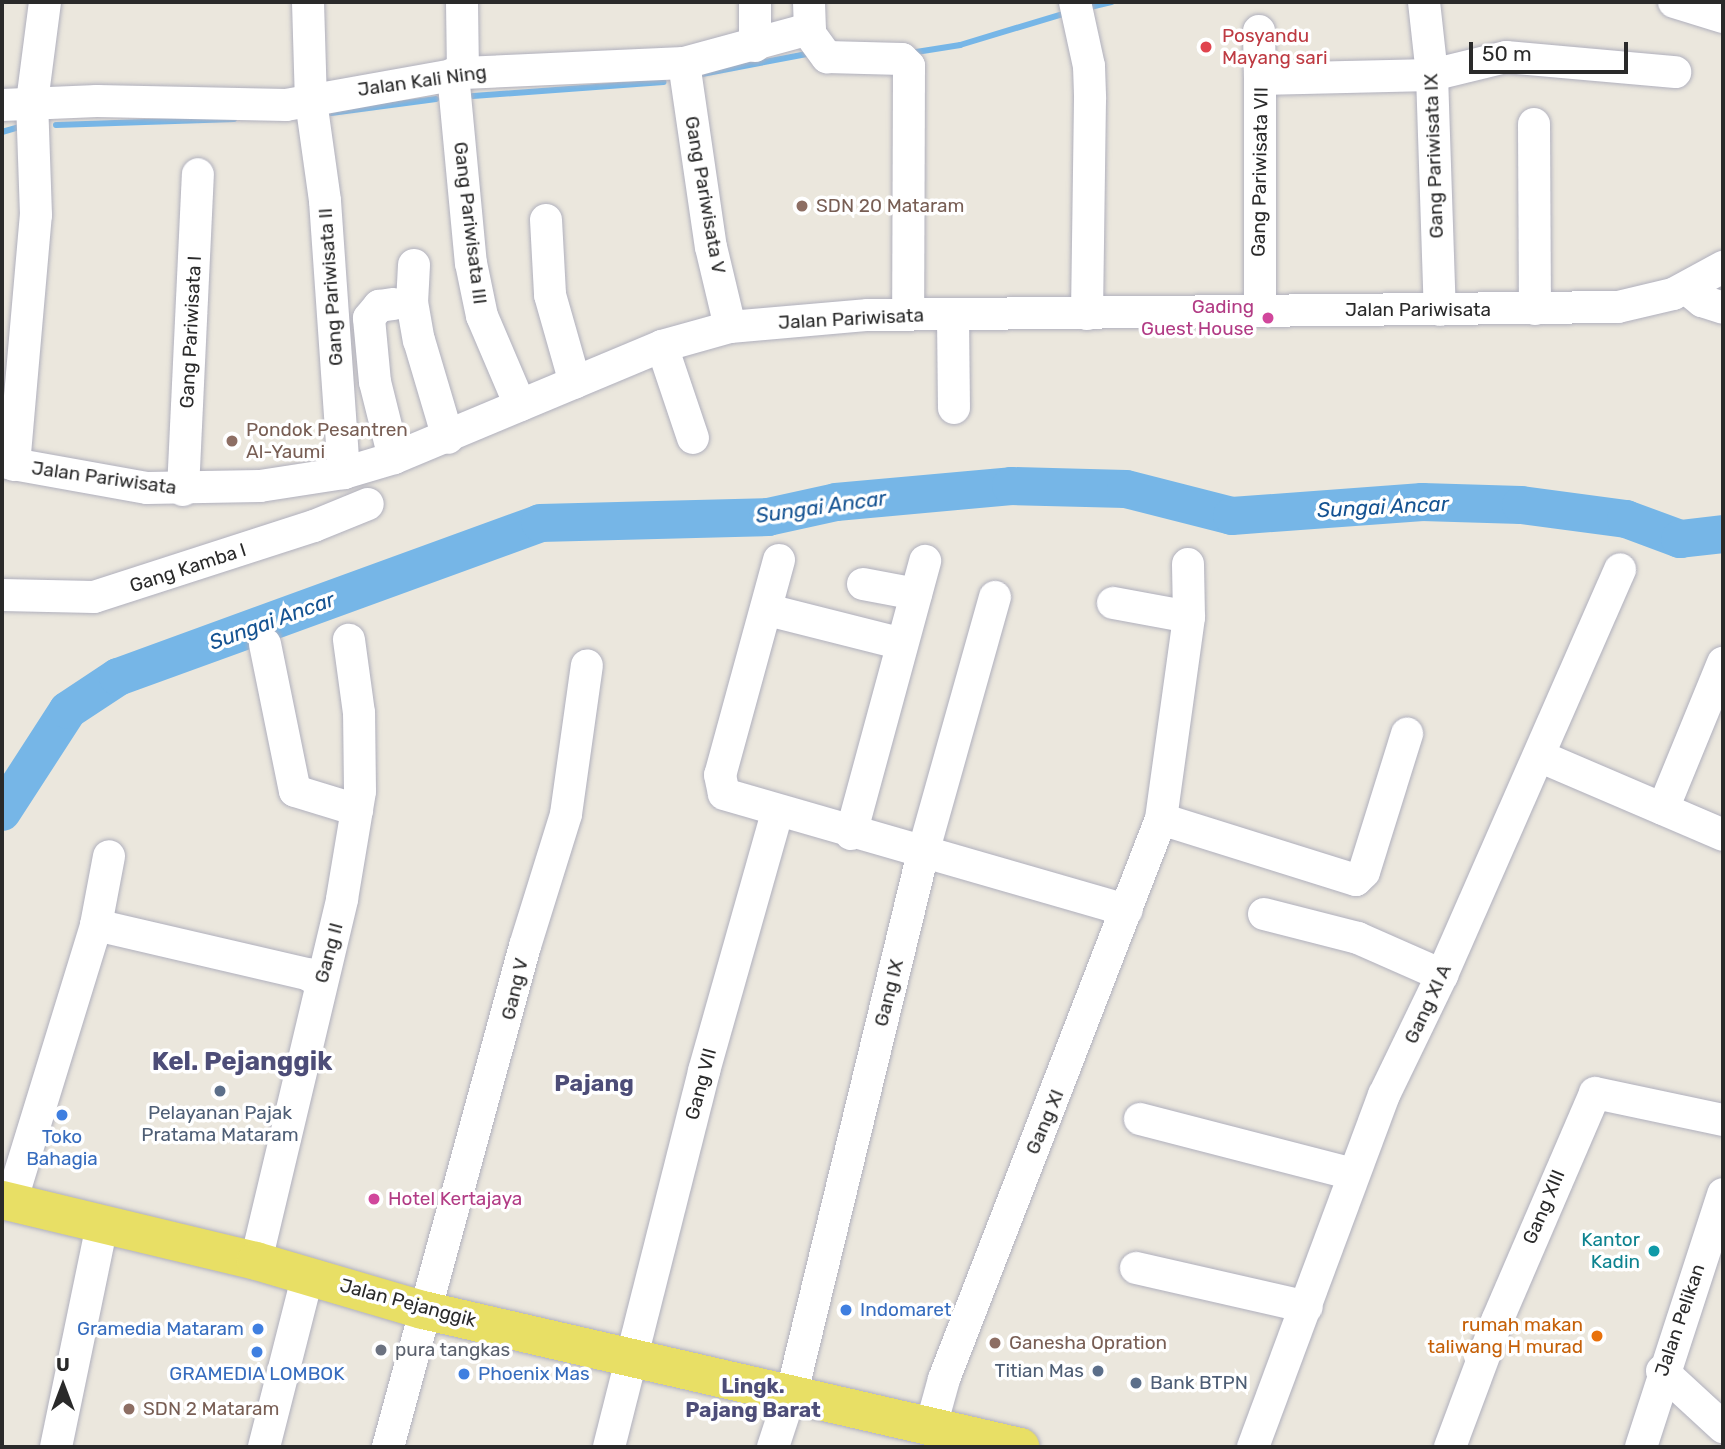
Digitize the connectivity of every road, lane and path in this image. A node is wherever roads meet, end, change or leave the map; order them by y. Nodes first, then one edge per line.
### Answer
1 (45, 2) edge
2 (308, 2) edge
3 (463, 2) edge
4 (755, 2) edge
5 (1424, 2) edge
6 (1674, 2) edge
7 (1079, 16) edge
8 (1723, 17) edge
9 (1259, 31) dead end
10 (815, 32) edge
11 (755, 46) junction
12 (684, 63) junction
13 (1675, 72) dead end
14 (458, 74) junction
15 (1432, 75) junction
16 (1260, 79) junction
17 (311, 101) junction
18 (17, 103) edge
19 (1534, 124) dead end
20 (198, 174) dead end
21 (546, 220) dead end
22 (414, 265) dead end
23 (1723, 267) edge
24 (1686, 288) junction
25 (394, 304) dead end
26 (1723, 308) edge
27 (1535, 309) junction
28 (1260, 310) junction
29 (1440, 310) junction
30 (1087, 314) junction
31 (908, 315) junction
32 (953, 316) junction
33 (730, 327) junction
34 (662, 346) junction
35 (575, 383) junction
36 (520, 405) junction
37 (954, 408) dead end
38 (448, 438) junction
39 (693, 438) dead end
40 (394, 458) junction
41 (8, 463) edge
42 (344, 473) junction
43 (183, 490) junction
44 (368, 504) dead end
45 (779, 560) dead end
46 (925, 561) dead end
47 (1188, 564) dead end
48 (1620, 569) dead end
49 (863, 584) dead end
50 (916, 594) junction
51 (2, 595) edge
52 (995, 597) dead end
53 (1113, 603) dead end
54 (768, 610) junction
55 (1189, 617) junction
56 (349, 640) dead end
57 (265, 644) dead end
58 (902, 644) junction
59 (1723, 663) edge
60 (587, 665) dead end
61 (1407, 734) dead end
62 (1539, 756) junction
63 (1663, 809) junction
64 (357, 810) junction
65 (778, 813) junction
66 (1161, 819) junction
67 (851, 834) junction
68 (1723, 835) edge
69 (923, 853) junction
70 (109, 856) dead end
71 (1127, 911) junction
72 (1264, 914) dead end
73 (96, 925) junction
74 (1443, 975) junction
75 (320, 982) junction
76 (1140, 1119) dead end
77 (1723, 1120) edge
78 (1352, 1174) junction
79 (1723, 1194) edge
80 (6, 1201) edge
81 (102, 1225) junction
82 (256, 1261) junction
83 (1136, 1268) dead end
84 (308, 1275) junction
85 (1307, 1307) junction
86 (424, 1310) junction
87 (633, 1357) junction
88 (1662, 1371) junction
89 (791, 1392) junction
90 (1723, 1427) edge
91 (936, 1434) edge
92 (56, 1447) edge
93 (264, 1447) edge
94 (388, 1447) edge
95 (609, 1447) edge
96 (773, 1447) edge
97 (1020, 1447) edge
98 (1253, 1447) edge
99 (1450, 1447) edge
100 (1641, 1447) edge

1 - 18 street
2 - 17 street, Gang Pariwisata II
3 - 14 street, Gang Pariwisata III
4 - 11 street
5 - 15 street, Gang Pariwisata IX
6 - 8 street
7 - 30 street
9 - 16 street
10 - 11 street, Jalan Kali Ning
10 - 31 street, Jalan Kali Ning
11 - 12 street, Jalan Kali Ning
12 - 14 street, Jalan Kali Ning
12 - 33 street, Gang Pariwisata V
13 - 15 street, Gang Pariwisata VII
14 - 17 street, Jalan Kali Ning
14 - 36 street, Gang Pariwisata III
15 - 16 street, Gang Pariwisata VII
15 - 29 street, Gang Pariwisata IX
16 - 28 street, Gang Pariwisata VII
17 - 18 street, Jalan Kali Ning
17 - 42 street, Gang Pariwisata II
18 - 41 street
19 - 27 street
20 - 43 street, Gang Pariwisata I
21 - 35 street
22 - 38 street
23 - 24 street, Jalan Pariwisata
24 - 26 street
24 - 27 street, Jalan Pariwisata
25 - 40 street
27 - 29 street, Jalan Pariwisata
28 - 29 street, Jalan Pariwisata
28 - 30 street, Jalan Pariwisata
30 - 32 street, Jalan Pariwisata
31 - 32 street, Jalan Pariwisata
31 - 33 street, Jalan Pariwisata
32 - 37 street
33 - 34 street, Jalan Pariwisata
34 - 35 street, Jalan Pariwisata
34 - 39 street
35 - 36 street, Jalan Pariwisata
36 - 38 street, Jalan Pariwisata
38 - 40 street, Jalan Pariwisata
40 - 42 street, Jalan Pariwisata
41 - 43 street, Jalan Pariwisata
42 - 43 street, Jalan Pariwisata
44 - 51 street, Gang Kamba I
45 - 54 street
46 - 50 street
47 - 55 street, Gang XI
48 - 62 street, Gang XI A
49 - 50 street
50 - 58 street
52 - 69 street, Gang IX
53 - 55 street
54 - 58 street
54 - 65 street
55 - 66 street, Gang XI
56 - 64 street, Gang II
57 - 64 street
58 - 67 street
59 - 63 street
60 - 86 street, Gang V
61 - 66 street
62 - 63 street
62 - 74 street, Gang XI A
63 - 68 street
64 - 75 street, Gang II
65 - 67 street
65 - 87 street, Gang VII
66 - 71 street, Gang XI
67 - 69 street
69 - 71 street
69 - 89 street, Gang IX
70 - 73 street
71 - 91 street, Gang XI
72 - 74 street
73 - 75 street
73 - 80 street
74 - 78 street, Gang XI A
75 - 82 street, Gang II
76 - 78 street
77 - 99 street, Gang XIII
78 - 85 street, Gang XI A
79 - 88 street, Jalan Pelikan
80 - 81 main road, Jalan Pejanggik
81 - 82 main road, Jalan Pejanggik
81 - 92 street
82 - 84 main road, Jalan Pejanggik
83 - 85 street
84 - 86 main road, Jalan Pejanggik
84 - 93 street
85 - 98 street, Gang XI A
86 - 87 main road, Jalan Pejanggik
86 - 94 street, Gang V
87 - 89 main road, Jalan Pejanggik
87 - 95 street, Gang VII
88 - 90 street
88 - 100 street, Jalan Pelikan
89 - 91 main road, Jalan Pejanggik
89 - 96 street, Gang IX
91 - 97 main road, Jalan Pejanggik

